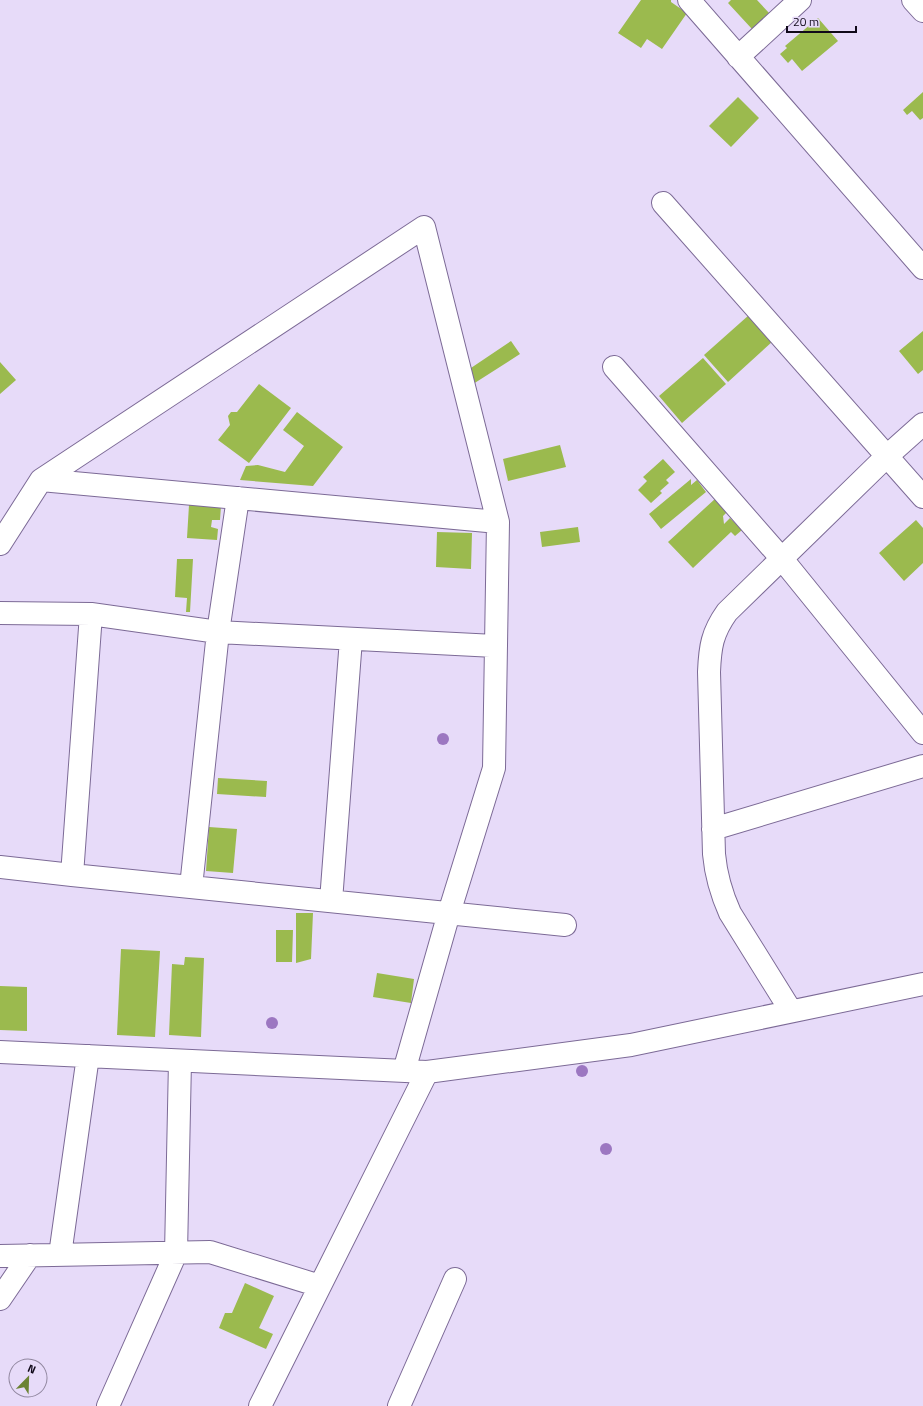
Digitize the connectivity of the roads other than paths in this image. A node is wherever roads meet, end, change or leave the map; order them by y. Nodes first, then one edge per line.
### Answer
1 (689, 0) edge
2 (800, 0) edge
3 (913, 0) edge
4 (923, 11) edge
5 (738, 57) junction
6 (663, 203) dead end
7 (923, 268) edge
8 (614, 367) dead end
9 (923, 424) edge
10 (886, 457) junction
11 (41, 480) junction
12 (923, 497) edge
13 (238, 498) junction
14 (498, 522) junction
15 (0, 544) edge
16 (782, 559) junction
17 (0, 613) edge
18 (91, 614) junction
19 (218, 632) junction
20 (351, 640) junction
21 (495, 646) junction
22 (923, 733) edge
23 (923, 766) edge
24 (713, 829) junction
25 (0, 867) edge
26 (72, 876) junction
27 (191, 888) junction
28 (331, 901) junction
29 (449, 913) junction
30 (565, 925) dead end
31 (923, 984) edge
32 (791, 1012) junction
33 (0, 1052) edge
34 (88, 1056) junction
35 (180, 1061) junction
36 (404, 1071) junction
37 (427, 1072) junction
38 (176, 1253) junction
39 (30, 1255) junction
40 (60, 1255) junction
41 (0, 1256) edge
42 (455, 1278) dead end
43 (320, 1286) junction
44 (0, 1299) edge
45 (108, 1406) edge
46 (260, 1406) edge
47 (399, 1406) edge

1 - 5 street
2 - 5 street
3 - 4 street
5 - 7 street
6 - 10 street
8 - 16 street
9 - 10 street
10 - 12 street
10 - 16 street
11 - 13 street
11 - 14 street
11 - 15 street
13 - 14 street
13 - 19 street
14 - 21 street
16 - 22 street
16 - 24 street
17 - 18 street
18 - 19 street
18 - 26 street
19 - 20 street
19 - 27 street
20 - 21 street
20 - 28 street
21 - 29 street
23 - 24 street
24 - 32 street
25 - 26 street
26 - 27 street
27 - 28 street
28 - 29 street
29 - 30 street
29 - 36 street
31 - 32 street
32 - 37 street
33 - 34 street
34 - 35 street
34 - 40 street
35 - 36 street
35 - 38 street
36 - 37 street
37 - 43 street
38 - 40 street
38 - 43 street
38 - 45 street
39 - 40 street
39 - 41 street
39 - 44 street
42 - 47 street
43 - 46 street

